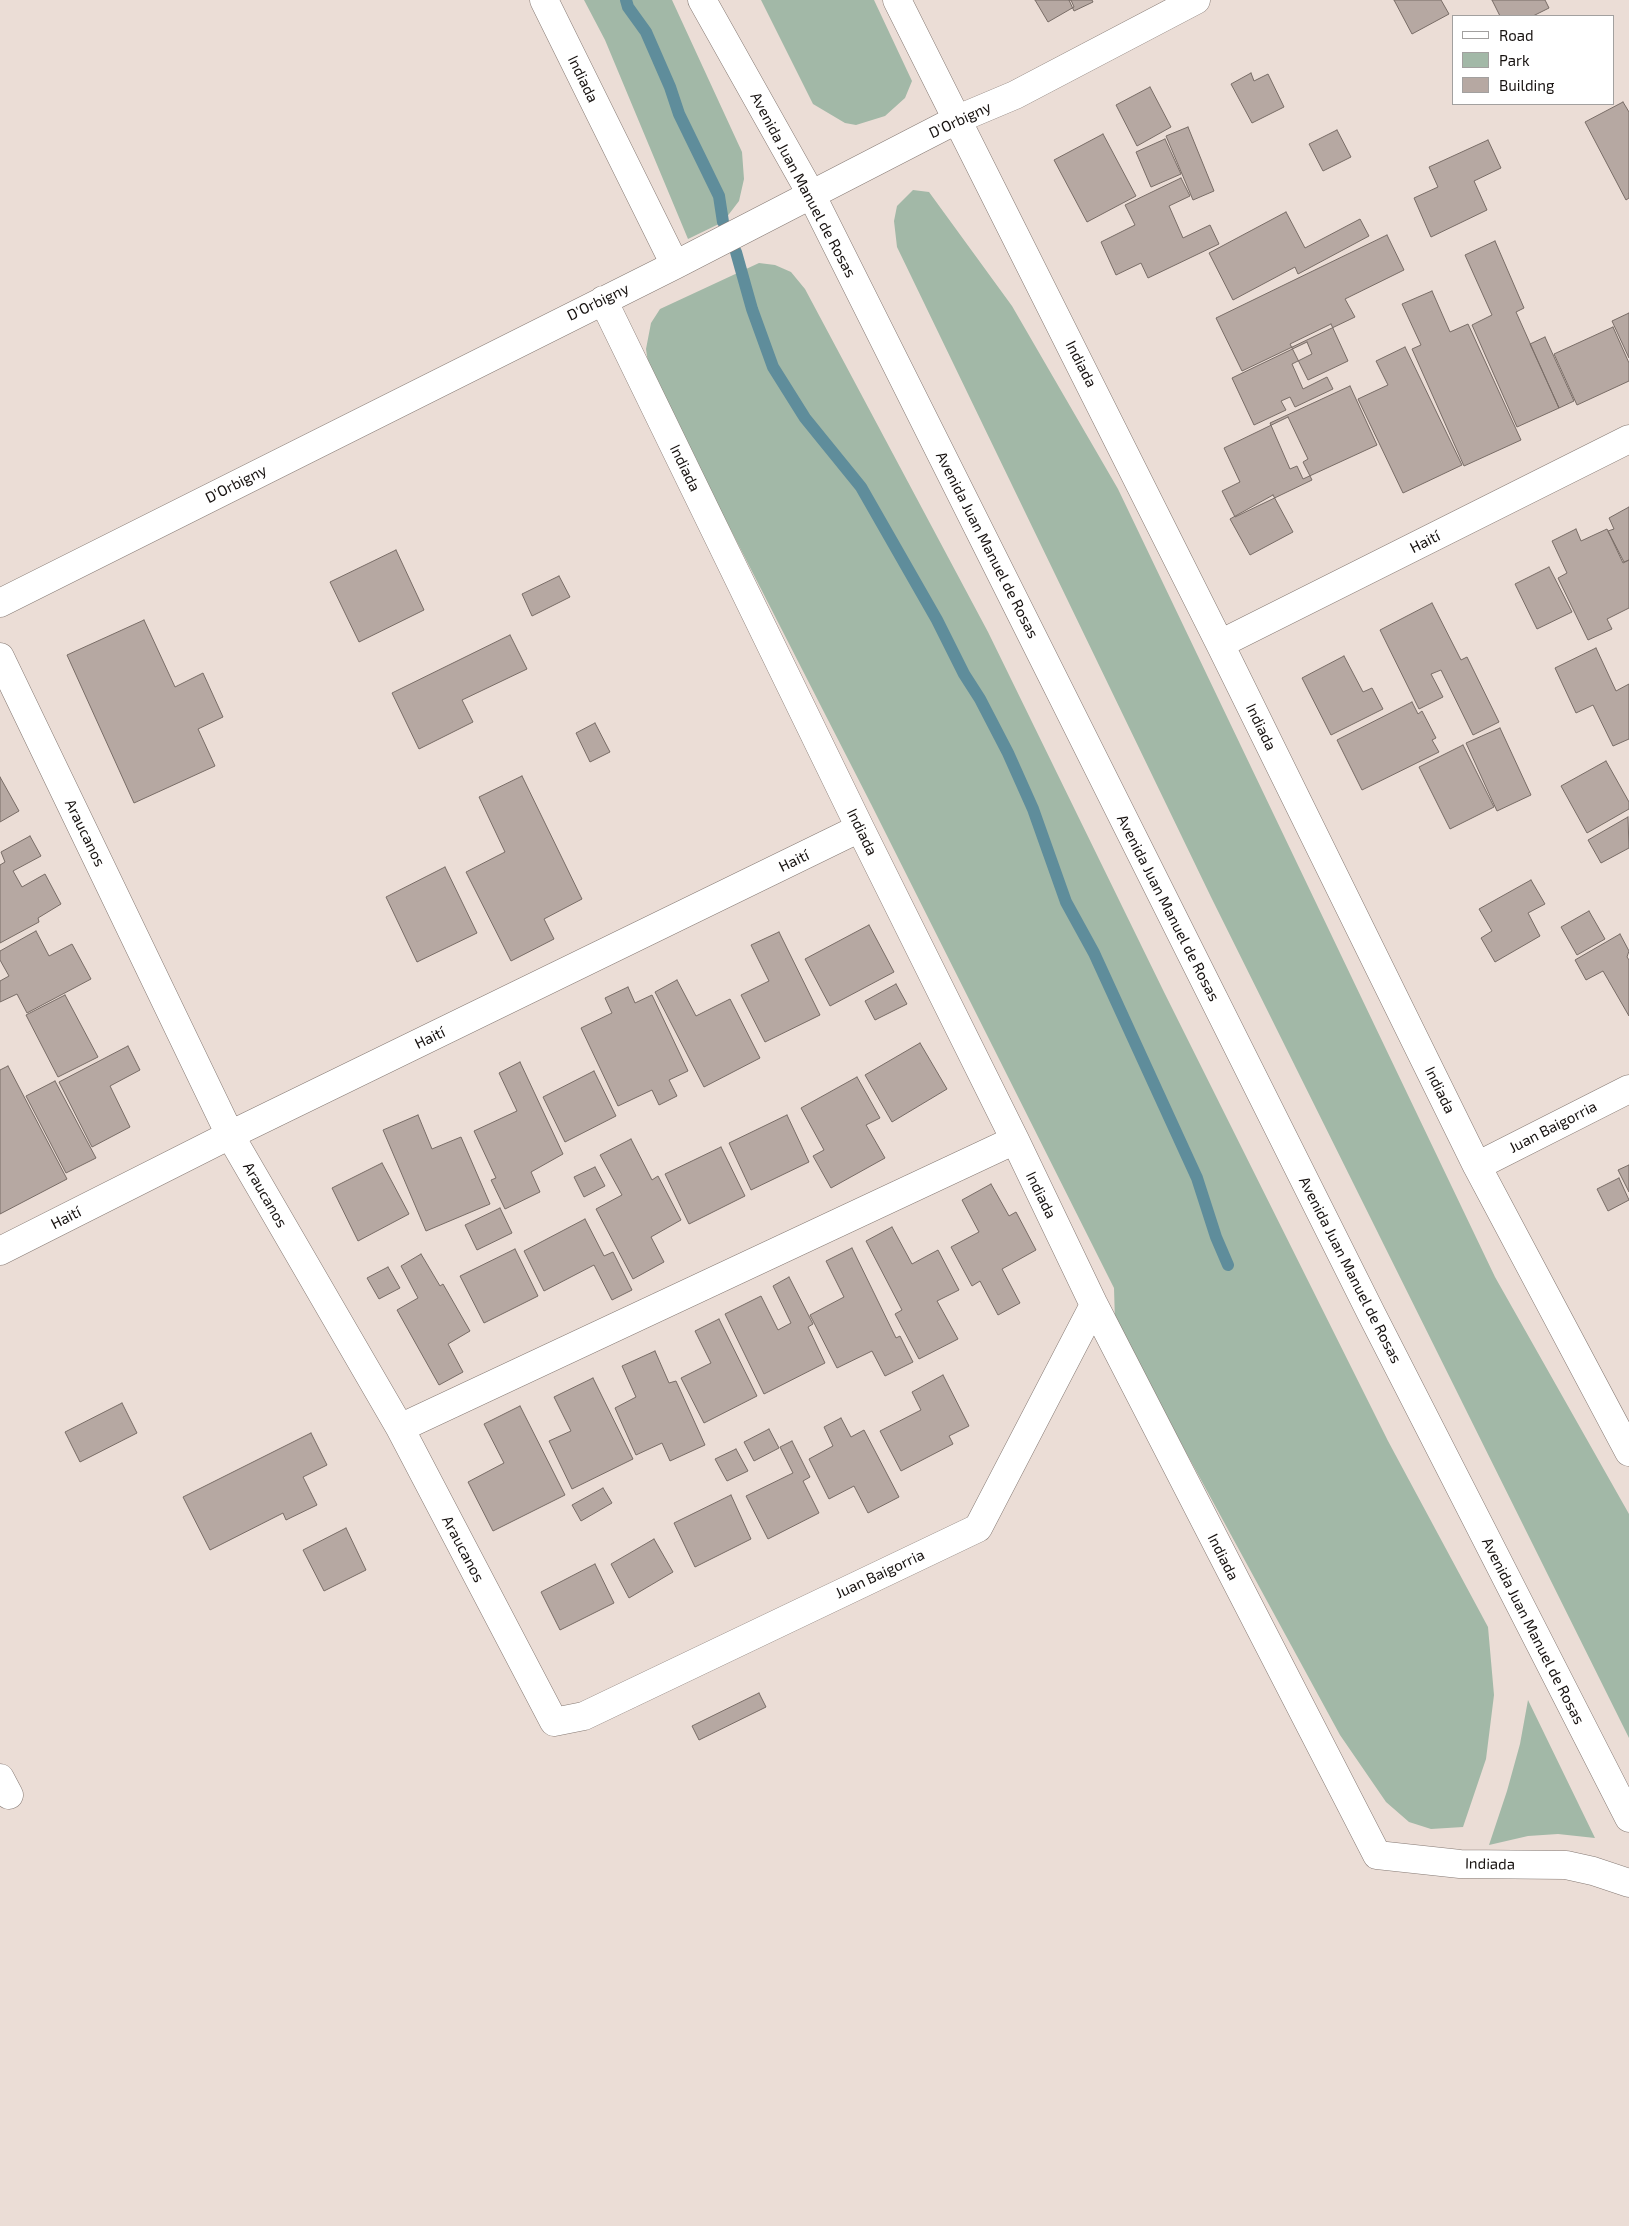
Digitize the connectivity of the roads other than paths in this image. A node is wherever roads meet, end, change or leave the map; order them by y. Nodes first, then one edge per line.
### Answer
1 (544, 0) edge
2 (702, 0) edge
3 (897, 0) edge
4 (1196, 0) edge
5 (958, 119) junction
6 (811, 194) junction
7 (675, 264) junction
8 (603, 300) junction
9 (1629, 439) edge
10 (0, 603) edge
11 (1220, 644) junction
12 (0, 657) edge
13 (860, 828) junction
14 (1629, 1089) edge
15 (230, 1136) junction
16 (1015, 1140) junction
17 (1477, 1166) junction
18 (0, 1251) edge
19 (1094, 1305) junction
20 (400, 1428) junction
21 (1629, 1452) edge
22 (554, 1722) joint
23 (1629, 1818) edge
24 (1629, 1883) edge

1 - 7 street, Indiada
2 - 6 street, Avenida Juan Manuel de Rosas
3 - 5 street, Indiada
4 - 5 street, D'Orbigny
5 - 6 street, D'Orbigny
5 - 11 street, Indiada
6 - 7 street, D'Orbigny
6 - 23 street, Avenida Juan Manuel de Rosas
7 - 8 street, D'Orbigny
8 - 10 street, D'Orbigny
8 - 13 street, Indiada
9 - 11 street, Haití
11 - 17 street, Indiada
12 - 15 street, Araucanos
13 - 15 street, Haití
13 - 16 street, Indiada
14 - 17 street, Juan Baigorria
15 - 18 street, Haití
15 - 20 street, Araucanos
16 - 19 street, Indiada
16 - 20 street
17 - 21 street, Indiada
19 - 22 street, Juan Baigorria
19 - 24 street, Indiada
20 - 22 street, Araucanos

